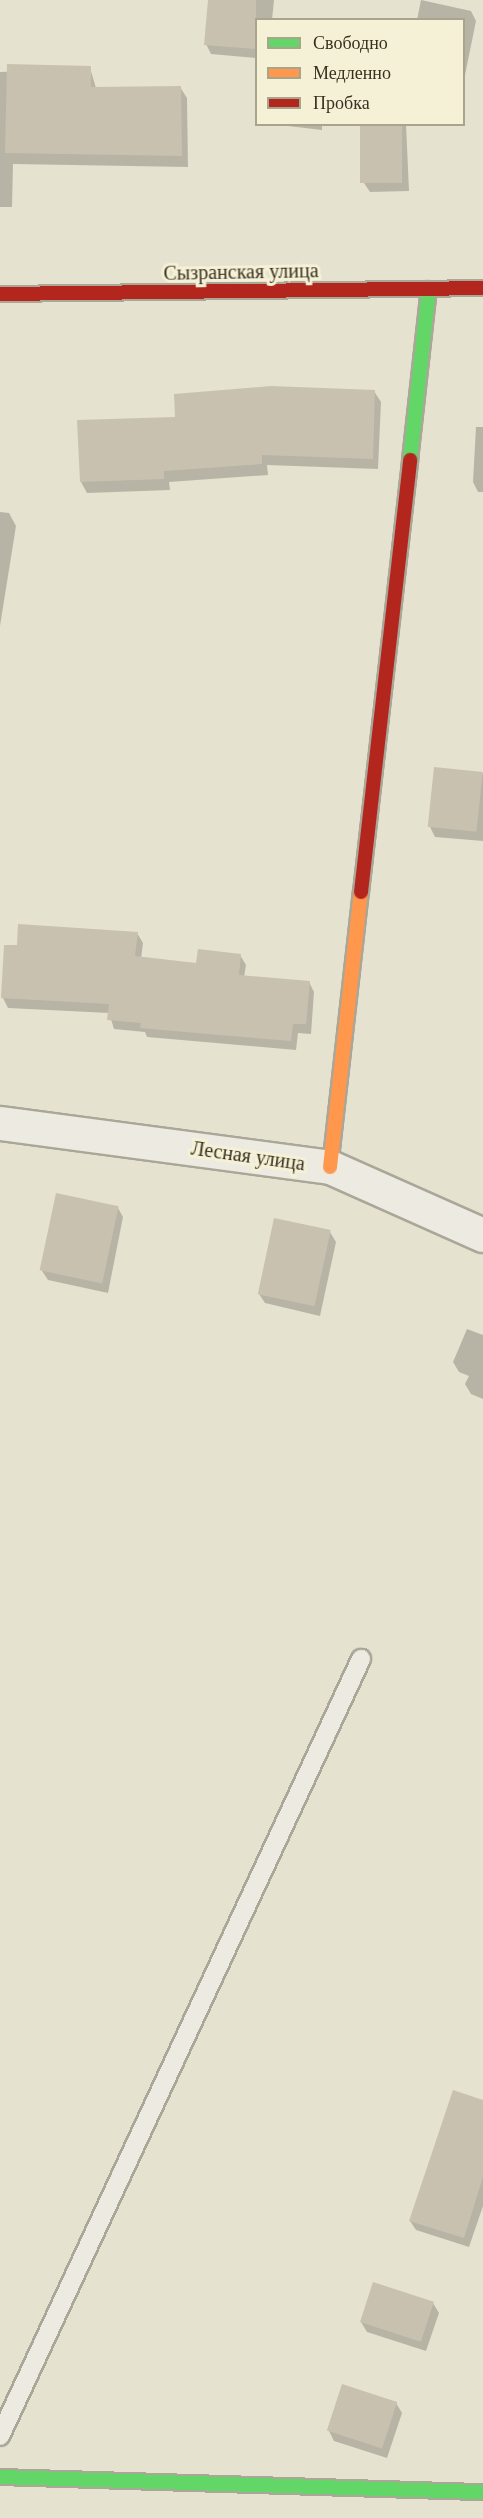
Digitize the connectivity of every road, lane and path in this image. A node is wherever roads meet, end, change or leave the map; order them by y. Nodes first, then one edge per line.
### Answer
1 (483, 288) edge
2 (429, 289) junction
3 (0, 294) edge
4 (0, 1123) edge
5 (330, 1167) junction
6 (483, 1236) edge
7 (361, 1659) dead end
8 (0, 2436) edge
9 (0, 2477) edge
10 (483, 2492) edge

1 - 2 street, Сызранская улица
2 - 3 street, Сызранская улица
2 - 5 street
4 - 5 street, Лесная улица
5 - 6 street, Лесная улица
7 - 8 lane
9 - 10 street

